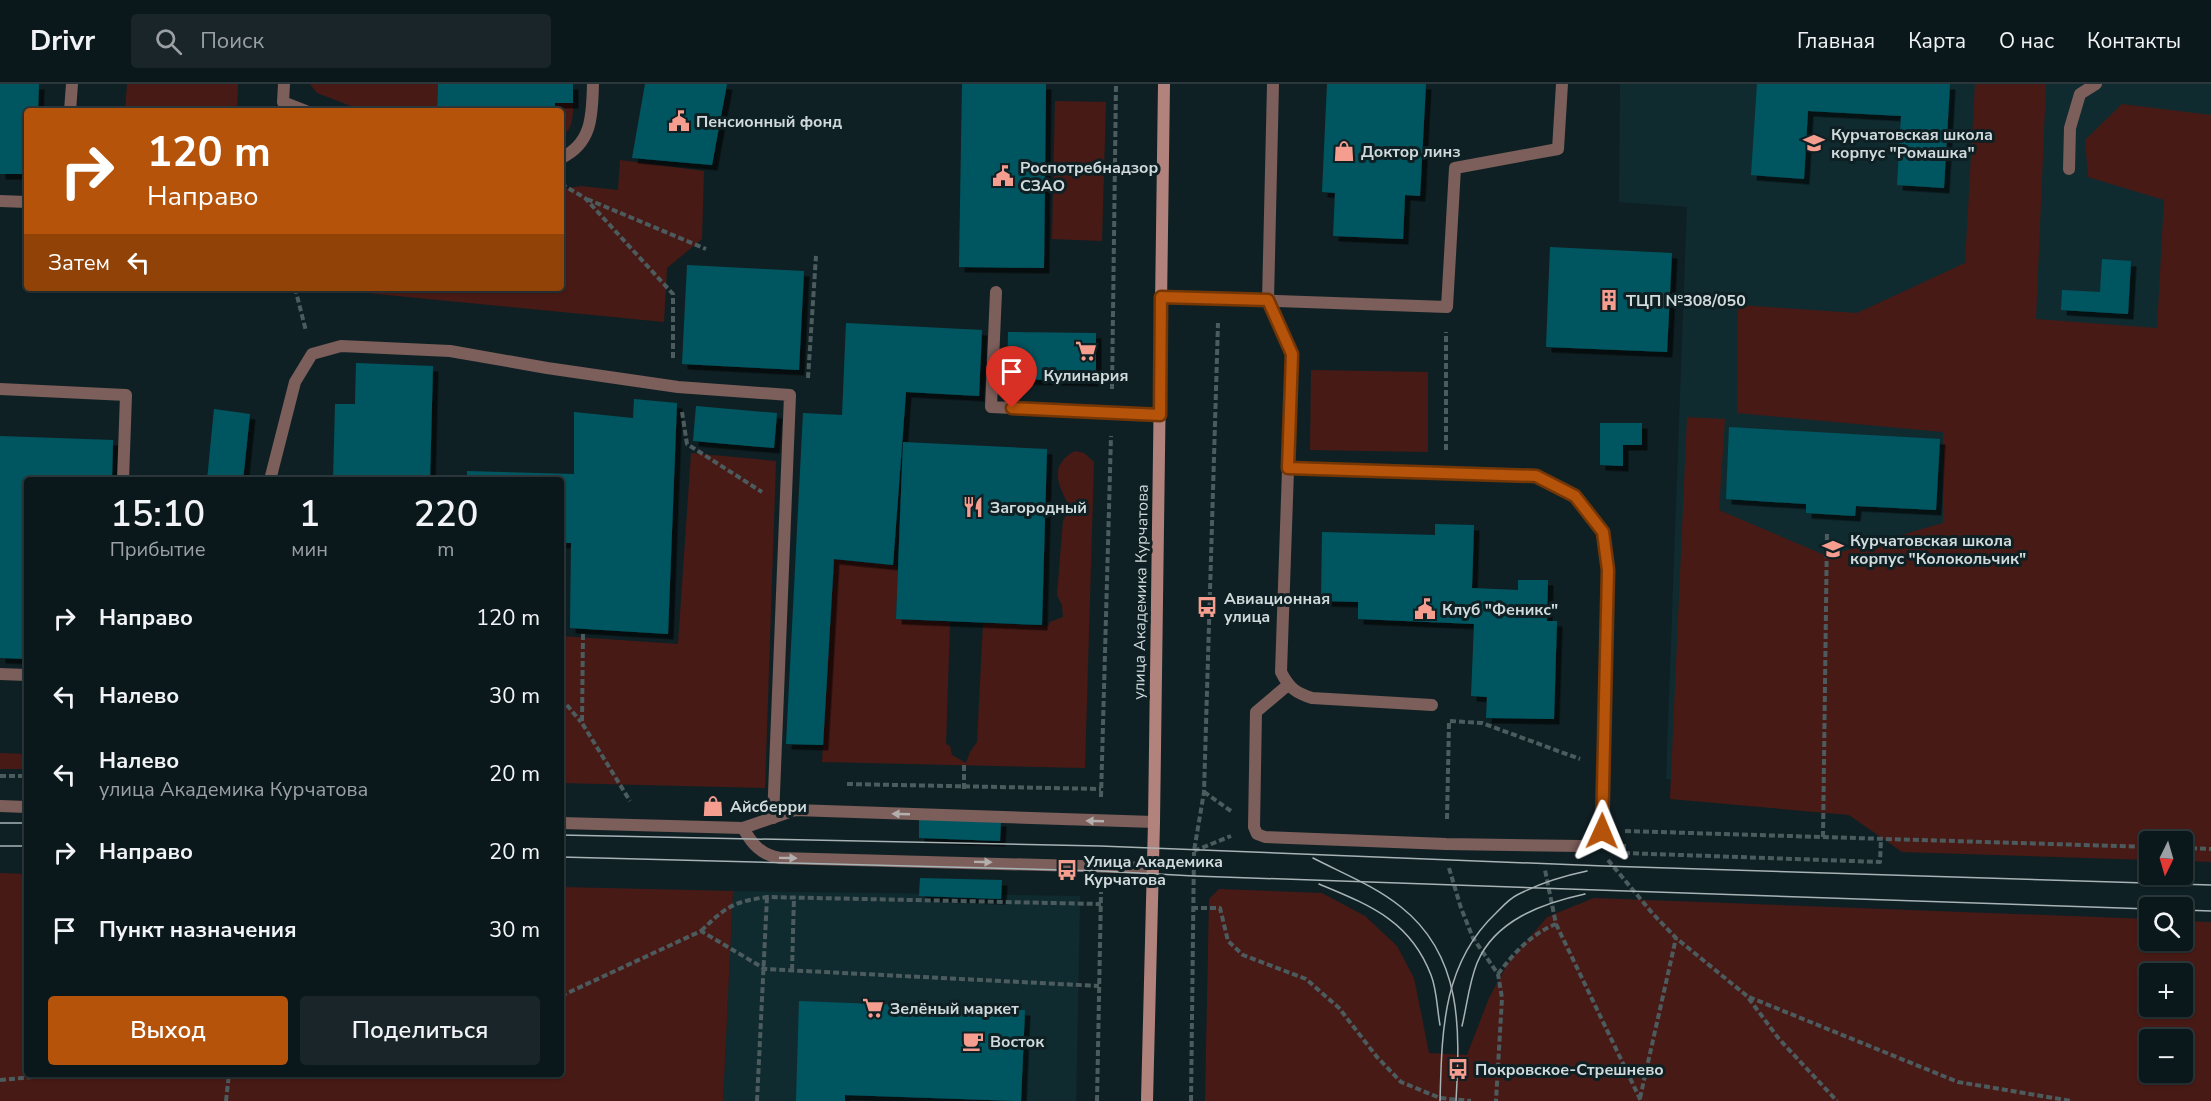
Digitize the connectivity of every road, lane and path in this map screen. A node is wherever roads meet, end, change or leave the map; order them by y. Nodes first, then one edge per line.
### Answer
1 (72, 84) edge
2 (284, 84) edge
3 (593, 84) edge
4 (1164, 84) edge
5 (1273, 84) edge
6 (1562, 84) edge
7 (2096, 84) edge
8 (70, 108) edge
9 (298, 108) edge
10 (564, 157) edge
11 (2069, 169) dead end
12 (564, 186) edge
13 (585, 198) junction
14 (0, 201) edge
15 (24, 202) edge
16 (706, 249) dead end
17 (816, 256) dead end
18 (296, 291) edge
19 (996, 292) dead end
20 (1161, 297) junction
21 (1219, 298) junction
22 (1268, 300) junction
23 (1447, 307) junction
24 (312, 354) junction
25 (678, 387) junction
26 (0, 389) edge
27 (790, 395) junction
28 (1160, 415) junction
29 (1288, 468) junction
30 (1445, 472) junction
31 (123, 477) edge
32 (271, 477) edge
33 (785, 507) junction
34 (1827, 531) dead end
35 (583, 634) dead end
36 (0, 674) edge
37 (24, 675) edge
38 (1288, 685) junction
39 (564, 702) edge
40 (1432, 705) dead end
41 (582, 723) junction
42 (1603, 768) junction
43 (0, 776) edge
44 (24, 776) edge
45 (631, 801) dead end
46 (0, 807) edge
47 (24, 807) edge
48 (773, 818) junction
49 (1154, 822) junction
50 (564, 823) edge
51 (743, 828) junction
52 (1446, 830) dead end
53 (1602, 831) junction
54 (1822, 837) junction
55 (1881, 838) junction
56 (1594, 843) junction
57 (1545, 845) junction
58 (2139, 847) edge
59 (2193, 848) edge
60 (2211, 849) edge
61 (1624, 854) dead end
62 (1447, 861) dead end
63 (1153, 868) junction
64 (767, 897) junction
65 (794, 897) junction
66 (1192, 908) junction
67 (1556, 924) junction
68 (701, 931) junction
69 (1676, 938) junction
70 (765, 969) junction
71 (792, 970) junction
72 (1498, 974) junction
73 (1099, 986) junction
74 (564, 995) edge
75 (1747, 996) junction
76 (33, 1077) edge
77 (229, 1077) edge
78 (0, 1080) edge
79 (1640, 1100) edge
80 (226, 1101) edge
81 (757, 1101) edge
82 (1096, 1101) edge
83 (1147, 1101) edge
84 (1191, 1101) edge
85 (1471, 1101) edge
86 (1496, 1101) edge
87 (1837, 1101) edge
88 (2072, 1101) edge

1 - 8 lane
2 - 9 lane
3 - 10 lane
4 - 20 main road, улица Академика Курчатова
5 - 22 lane
6 - 23 lane
7 - 11 lane
12 - 13 path
13 - 16 path
13 - 25 path
14 - 15 lane
17 - 27 path
18 - 24 path
19 - 28 lane
20 - 21 lane
20 - 28 main road, улица Академика Курчатова
21 - 22 lane
21 - 66 path
22 - 23 lane
22 - 29 lane
23 - 30 path
24 - 25 lane
24 - 32 lane
25 - 27 lane
25 - 33 path
26 - 31 lane
27 - 33 lane
28 - 49 main road, улица Академика Курчатова
29 - 30 lane
29 - 38 lane
30 - 42 lane
33 - 48 lane
34 - 54 path
35 - 41 path
36 - 37 lane
38 - 40 lane
38 - 57 lane
39 - 41 path
41 - 45 path
42 - 52 path
42 - 53 lane
43 - 44 path
46 - 47 lane
49 -> 48 lane
48 - 51 lane
49 - 63 main road, улица Академика Курчатова
50 - 51 lane
51 -> 63 lane
53 - 54 path
53 - 56 lane
54 - 55 path
55 - 58 path
55 - 61 path
56 - 57 lane
56 - 69 path
57 - 67 path
59 - 60 path
62 - 72 path
63 - 83 main road, улица Академика Курчатова
64 - 65 path
64 - 68 path
64 - 70 path
65 - 71 path
65 - 73 path
66 - 84 path
66 - 85 path
67 - 72 path
67 - 79 path
68 - 70 path
68 - 74 path
69 - 75 path
69 - 79 path
70 - 71 path
70 - 81 path
71 - 73 path
72 - 86 path
73 - 82 path
75 - 87 path
75 - 88 path
76 - 78 path
77 - 80 path

